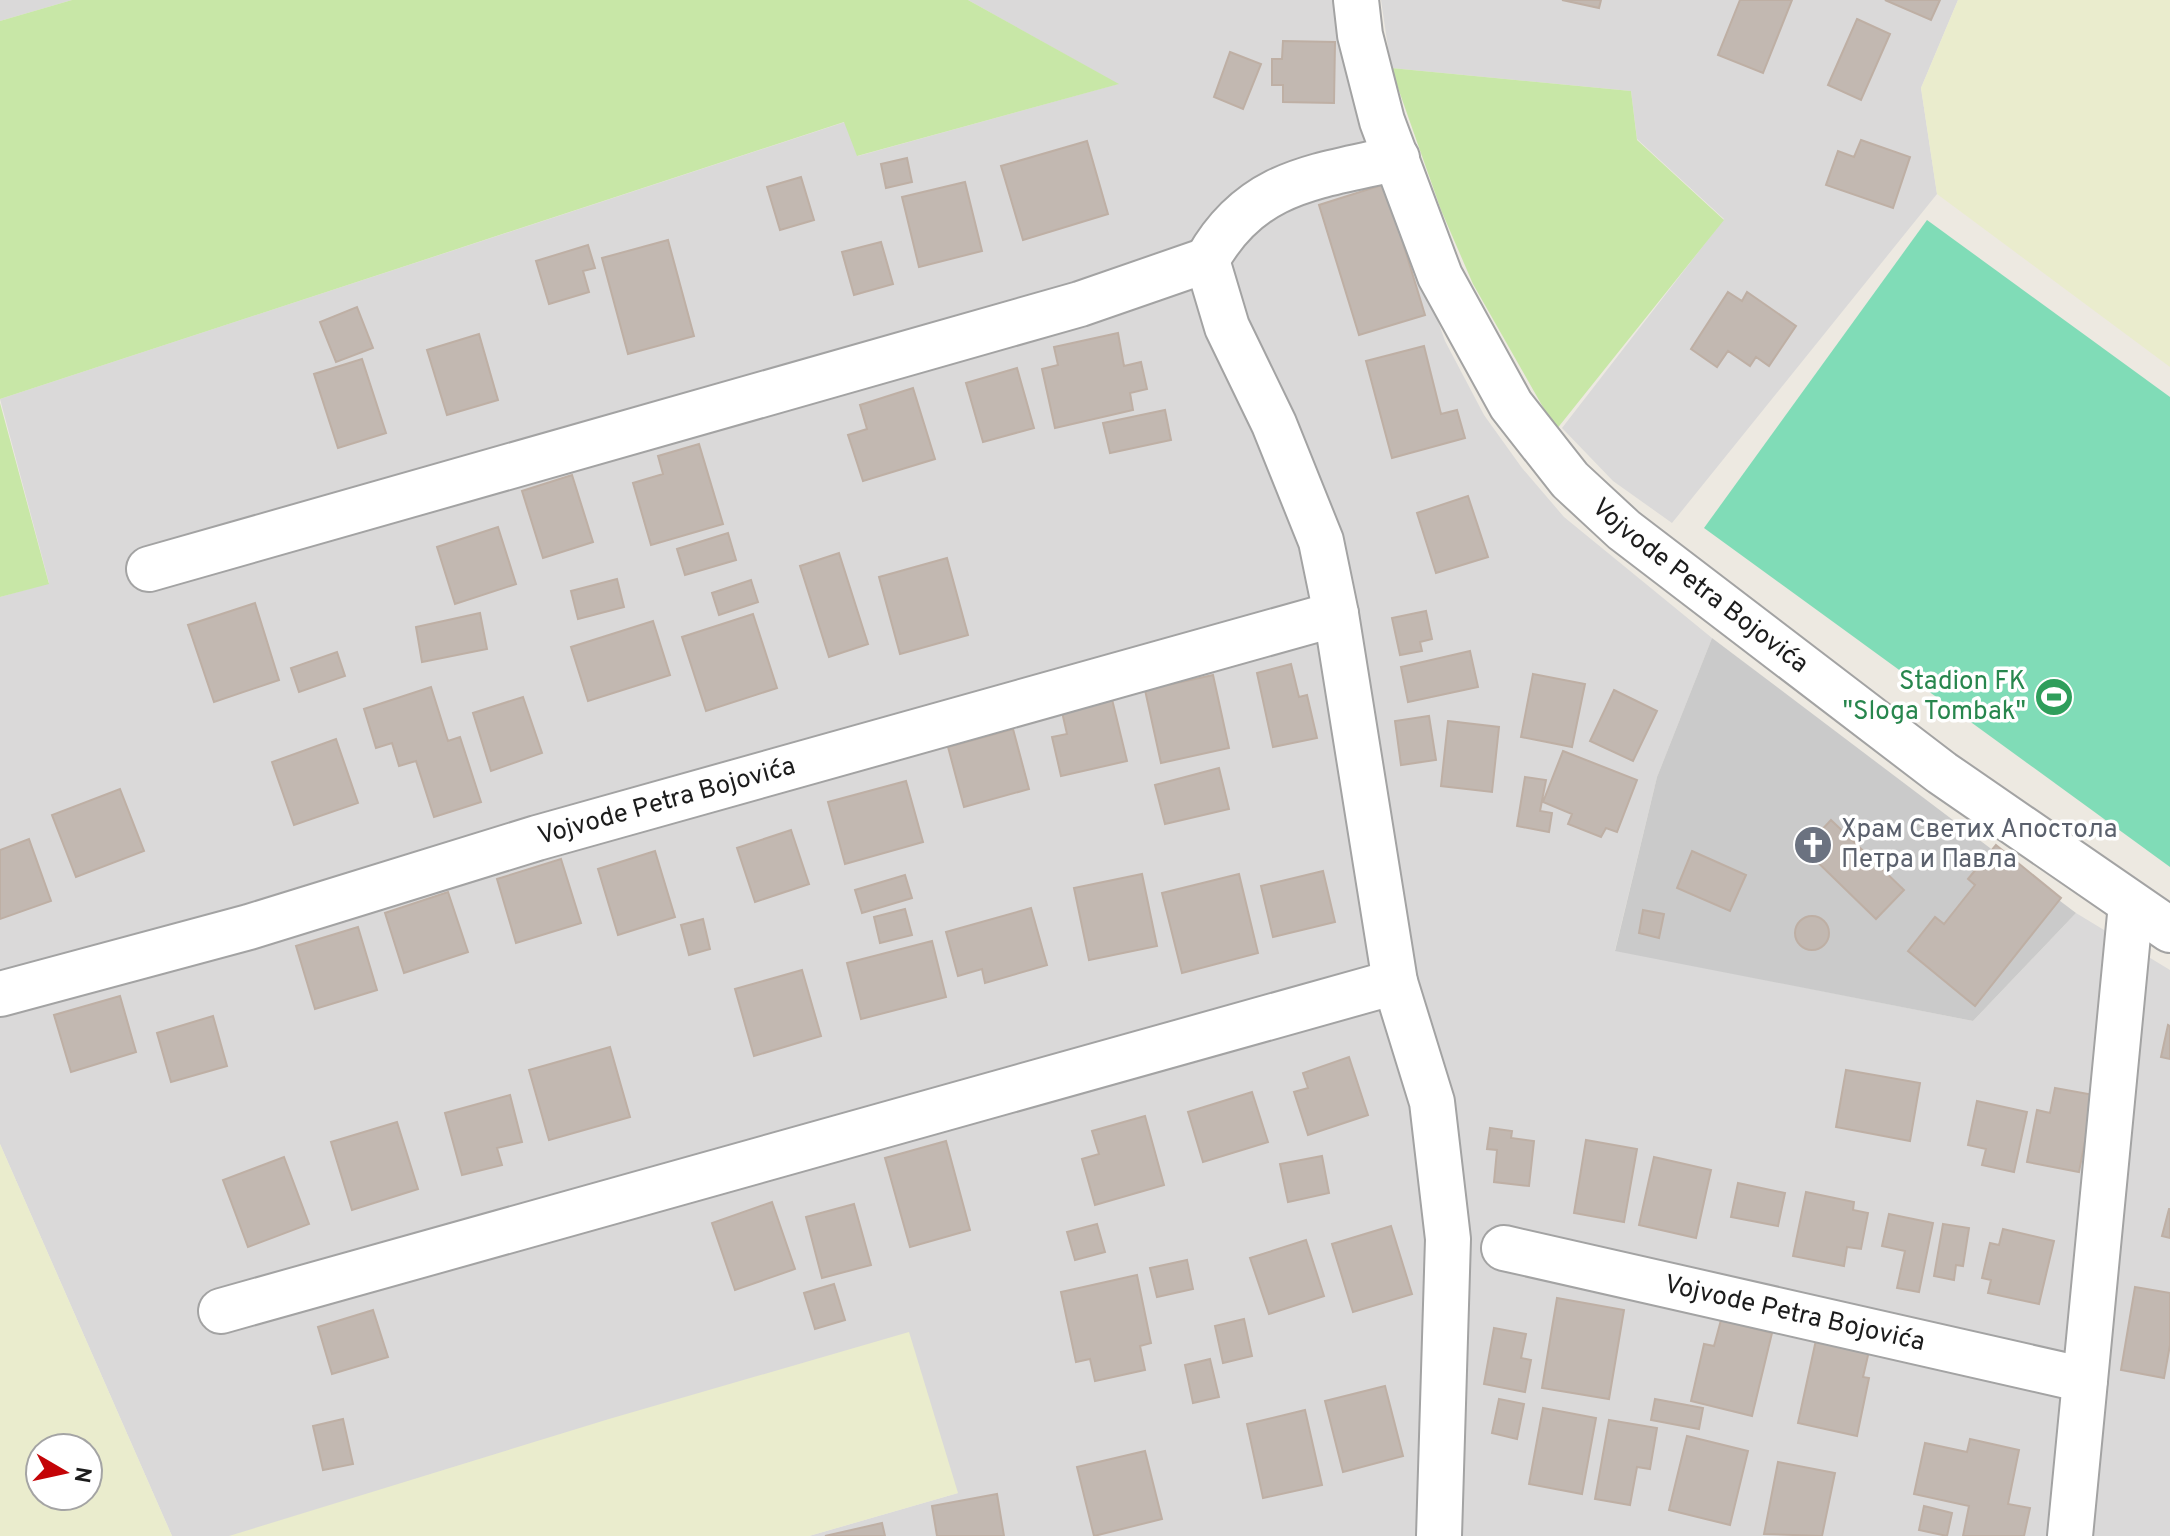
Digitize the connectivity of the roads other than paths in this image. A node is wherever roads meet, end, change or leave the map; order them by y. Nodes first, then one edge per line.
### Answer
1 (1356, 0) edge
2 (1397, 158) junction
3 (1207, 260) junction
4 (149, 569) dead end
5 (1336, 614) junction
6 (2131, 904) junction
7 (2170, 930) edge
8 (1395, 982) junction
9 (0, 994) edge
10 (1504, 1248) dead end
11 (221, 1311) dead end
12 (2085, 1380) junction
13 (1439, 1536) edge
14 (2070, 1536) edge

1 - 2 street, Vojvode Petra Bojovića
2 - 3 street
2 - 6 street, Vojvode Petra Bojovića
3 - 4 street
3 - 5 street
5 - 8 street
5 - 9 street, Vojvode Petra Bojovića
6 - 7 street, Vojvode Petra Bojovića
6 - 12 street
8 - 11 street
8 - 13 street
10 - 12 street, Vojvode Petra Bojovića
12 - 14 street

